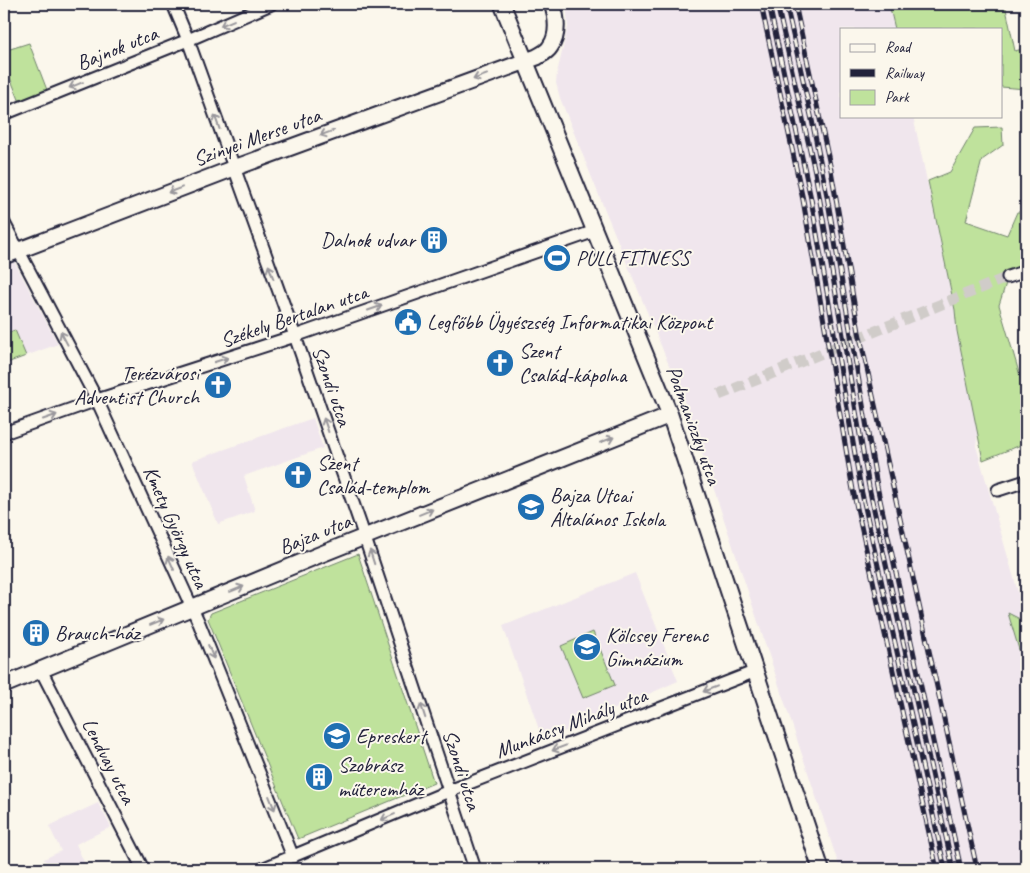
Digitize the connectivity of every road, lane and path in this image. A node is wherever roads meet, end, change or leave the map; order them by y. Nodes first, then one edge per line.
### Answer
1 (173, 4) edge
2 (271, 4) edge
3 (502, 4) edge
4 (552, 4) edge
5 (188, 40) junction
6 (526, 61) junction
7 (4, 114) edge
8 (234, 168) junction
9 (4, 223) edge
10 (595, 231) junction
11 (11, 253) edge
12 (1026, 271) edge
13 (1008, 277) tunnel mouth
14 (295, 336) junction
15 (97, 400) junction
16 (670, 415) junction
17 (4, 433) edge
18 (1026, 481) edge
19 (998, 490) dead end
20 (365, 537) junction
21 (192, 608) junction
22 (41, 670) junction
23 (756, 671) junction
24 (4, 685) edge
25 (449, 791) junction
26 (293, 856) junction
27 (144, 869) edge
28 (262, 869) edge
29 (475, 869) edge
30 (821, 869) edge

1 - 5 street, Szondi utca
2 -> 5 street, Bajnok utca
3 - 6 street, Podmaniczky utca
4 - 6 street, Szinyei Merse utca
5 -> 7 street, Bajnok utca
8 -> 5 street, Szondi utca
6 -> 8 street, Szinyei Merse utca
6 - 10 street, Podmaniczky utca
8 -> 11 street, Szinyei Merse utca
14 -> 8 street, Szondi utca
9 - 11 street, Kmety György utca
14 -> 10 street, Székely Bertalan utca
10 - 16 street, Podmaniczky utca
15 -> 11 street, Kmety György utca
12 - 13 street
15 -> 14 street, Székely Bertalan utca
20 -> 14 street, Szondi utca
17 -> 15 street, Székely Bertalan utca
21 -> 15 street, Kmety György utca
20 -> 16 street, Bajza utca
16 - 23 street, Podmaniczky utca
18 - 19 street
21 -> 20 street, Bajza utca
25 -> 20 street, Szondi utca
22 -> 21 street, Bajza utca
21 -> 26 street, Kmety György utca
22 - 24 street, Bajza utca
22 - 27 street, Lendvay utca
23 -> 25 street, Munkácsy Mihály utca
23 - 30 street, Podmaniczky utca
25 -> 26 street, Munkácsy Mihály utca
25 - 29 street, Szondi utca
26 - 28 street, Munkácsy Mihály utca

